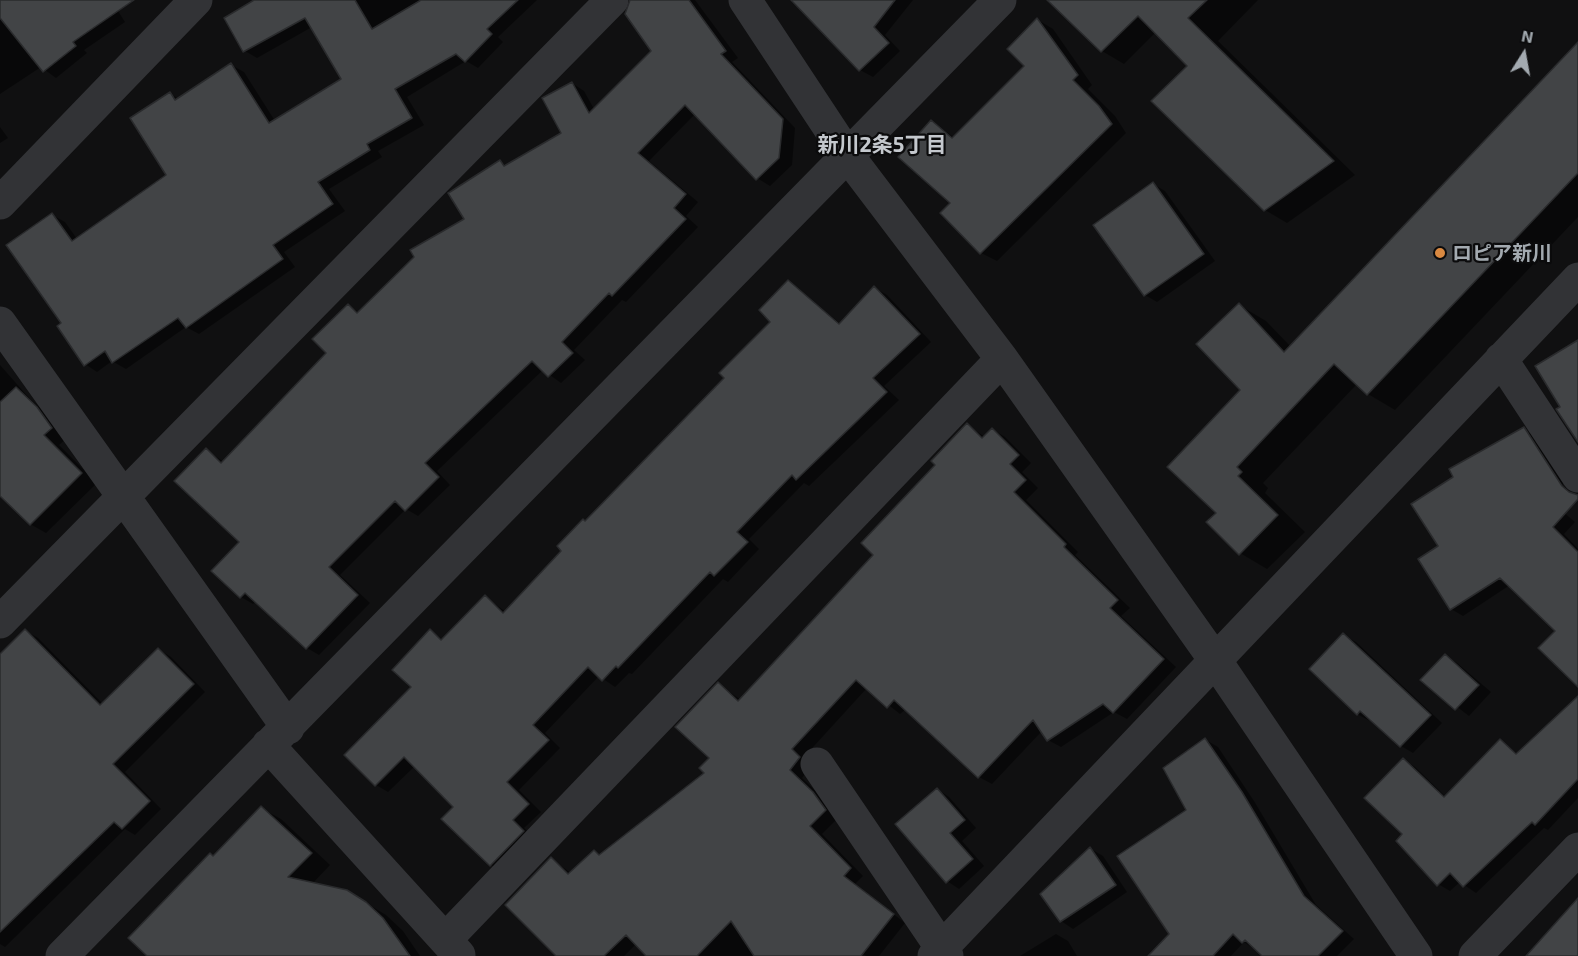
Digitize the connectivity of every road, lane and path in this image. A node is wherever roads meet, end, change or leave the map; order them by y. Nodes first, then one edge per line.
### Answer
1 (196, 0) edge
2 (612, 0) edge
3 (745, 0) edge
4 (1000, 0) edge
5 (848, 156) junction
6 (0, 203) edge
7 (1578, 279) edge
8 (0, 323) edge
9 (1002, 359) junction
10 (1501, 359) junction
11 (1578, 476) edge
12 (123, 496) junction
13 (0, 622) edge
14 (1215, 660) junction
15 (278, 736) junction
16 (817, 764) dead end
17 (1578, 849) edge
18 (453, 948) edge
19 (941, 953) edge
20 (62, 956) edge
21 (1416, 956) edge
22 (1475, 956) edge

1 - 6 street
2 - 12 street
3 - 5 street
4 - 5 street
5 - 9 street
5 - 15 street
7 - 10 street
8 - 12 street
9 - 14 street
9 - 18 street
10 - 11 street
10 - 14 street
12 - 13 street
12 - 15 street
14 - 19 street
14 - 21 street
15 - 18 street
15 - 20 street
16 - 19 street
17 - 22 street

